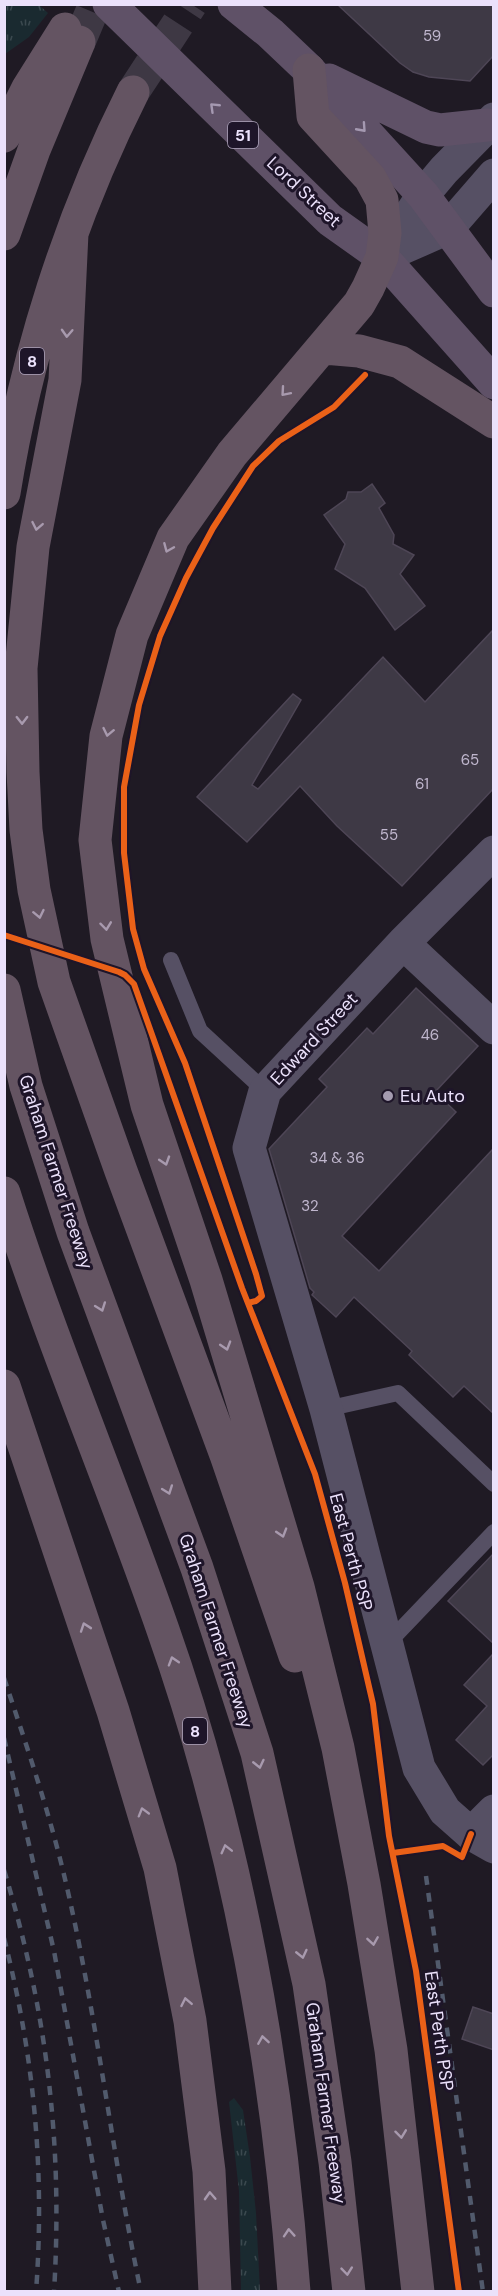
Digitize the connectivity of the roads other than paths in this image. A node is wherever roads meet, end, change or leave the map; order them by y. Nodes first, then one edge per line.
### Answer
1 (109, 4) edge
2 (234, 4) edge
3 (309, 70) junction
4 (133, 92) tunnel mouth
5 (490, 122) edge
6 (4, 136) edge
7 (494, 175) edge
8 (423, 195) junction
9 (448, 228) junction
10 (72, 233) junction
11 (4, 234) edge
12 (382, 257) junction
13 (494, 291) edge
14 (324, 348) junction
15 (494, 383) edge
16 (494, 422) edge
17 (4, 493) edge
18 (494, 852) edge
19 (403, 943) junction
20 (171, 960) dead end
21 (4, 990) edge
22 (494, 1028) edge
23 (265, 1091) junction
24 (4, 1194) edge
25 (7, 1398) edge
26 (326, 1409) junction
27 (494, 1484) edge
28 (494, 1532) edge
29 (388, 1643) junction
30 (486, 1830) edge
31 (364, 1884) junction
32 (215, 2292) edge
33 (294, 2292) edge
34 (349, 2292) edge
35 (418, 2292) edge

12 -> 1 main road, Lord Street / 51
2 - 3 main road
3 - 5 main road
3 -> 8 main road
3 - 12 highway
4 - 10 highway, 8
5 - 8 street
6 - 11 highway
7 - 9 street
8 - 9 main road
8 - 12 street
9 - 12 street
9 - 13 main road
10 - 17 highway, 8
10 -> 31 highway
12 - 14 highway
12 - 15 main road, Lord Street / 51
14 - 16 highway
14 -> 31 highway
18 - 19 street, Edward Street
19 - 22 street
19 - 23 street, Edward Street
20 - 23 lane
21 -> 34 highway, Graham Farmer Freeway
23 - 26 street, Edward Street
33 -> 24 highway, 8
32 -> 25 highway
26 - 27 lane
26 - 29 street, Edward Street
28 - 29 lane
29 - 30 street, Edward Street
31 -> 35 highway

